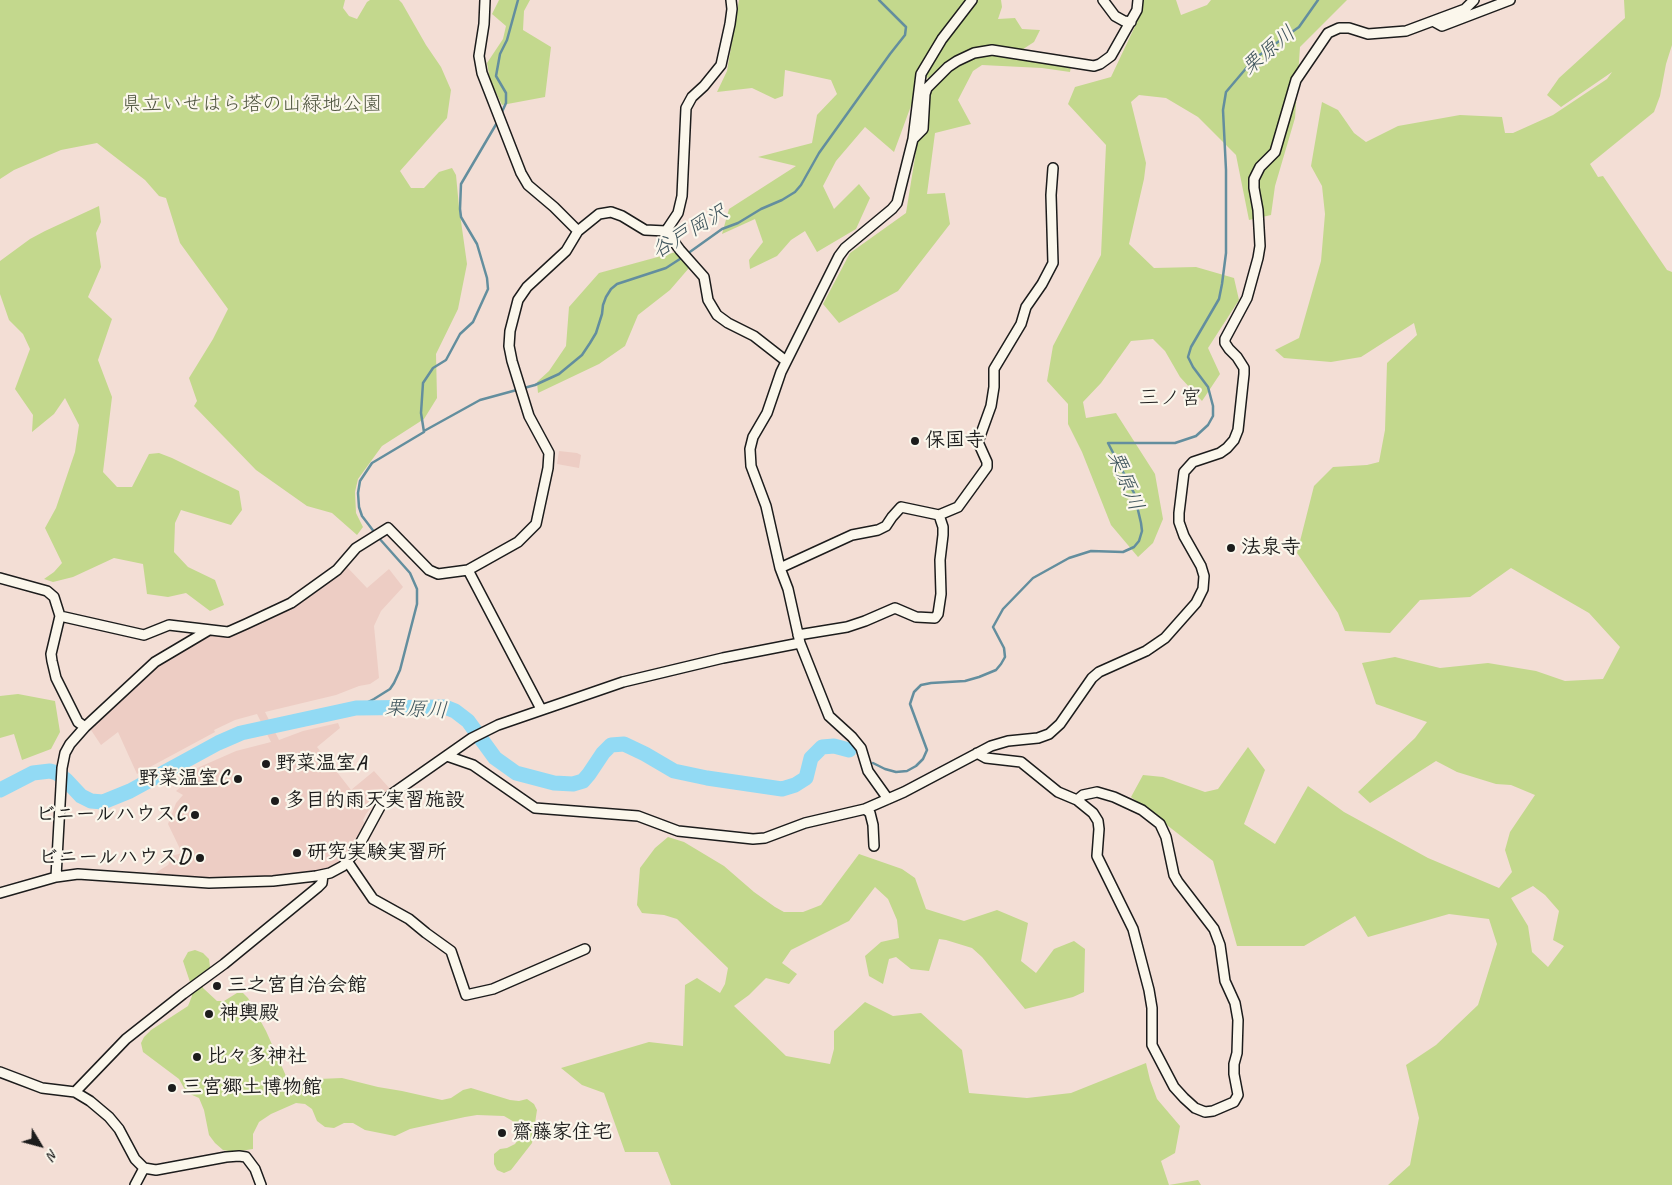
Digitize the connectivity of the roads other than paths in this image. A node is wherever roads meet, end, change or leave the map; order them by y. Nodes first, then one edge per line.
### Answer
1 (485, 0) edge
2 (731, 0) edge
3 (972, 0) edge
4 (1103, 0) edge
5 (1138, 0) edge
6 (1474, 0) edge
7 (1510, 0) edge
8 (1433, 21) junction
9 (1131, 22) junction
10 (913, 139) junction
11 (1053, 168) dead end
12 (578, 231) junction
13 (666, 231) junction
14 (786, 361) junction
15 (939, 515) junction
16 (780, 568) junction
17 (468, 570) junction
18 (0, 578) edge
19 (60, 616) junction
20 (209, 630) junction
21 (799, 639) junction
22 (541, 709) junction
23 (85, 727) junction
24 (977, 753) junction
25 (447, 756) junction
26 (888, 799) junction
27 (1077, 800) junction
28 (865, 809) junction
29 (874, 846) dead end
30 (347, 861) junction
31 (323, 875) junction
32 (56, 877) junction
33 (0, 893) edge
34 (585, 949) dead end
35 (0, 1072) edge
36 (76, 1092) junction
37 (144, 1168) junction
38 (135, 1185) edge
39 (261, 1185) edge

1 - 12 street
2 - 13 street
3 - 10 street
4 - 9 street
5 - 9 street
6 - 8 street
7 - 8 street
8 - 24 street
9 - 10 street
10 - 14 street
11 - 15 street
12 - 13 street
12 - 17 street
13 - 14 street
14 - 16 street
15 - 16 street
15 - 21 street
16 - 21 street
17 - 20 street
17 - 22 street
18 - 19 street
19 - 20 street
19 - 23 street
20 - 23 street
21 - 22 street
21 - 26 street
22 - 25 street
23 - 32 street
24 - 26 street
24 - 27 street
25 - 28 street
25 - 30 street
26 - 28 street
27 - 27 street
28 - 29 street
30 - 31 street
30 - 34 street
31 - 32 street
31 - 36 street
32 - 33 street
35 - 36 street
36 - 37 street
37 - 38 street
37 - 39 street

